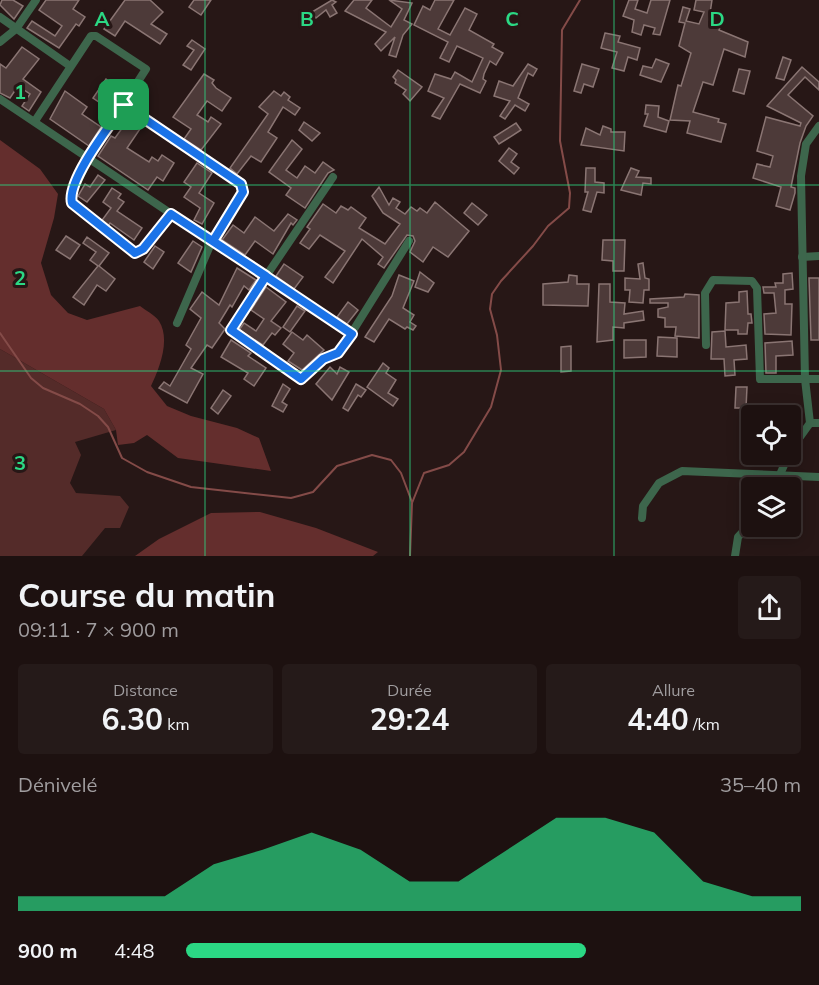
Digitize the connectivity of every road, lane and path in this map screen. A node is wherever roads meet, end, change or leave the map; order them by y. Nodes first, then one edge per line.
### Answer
1 (36, 0) edge
2 (0, 17) edge
3 (16, 29) junction
4 (0, 42) edge
5 (70, 66) junction
6 (0, 99) edge
7 (124, 105) junction
8 (35, 122) junction
9 (819, 126) edge
10 (89, 158) junction
11 (333, 177) dead end
12 (70, 198) joint
13 (171, 214) junction
14 (213, 241) junction
15 (409, 241) dead end
16 (140, 252) joint
17 (819, 256) edge
18 (802, 257) junction
19 (266, 276) junction
20 (177, 323) dead end
21 (352, 334) junction
22 (706, 345) dead end
23 (805, 379) junction
24 (819, 379) edge
25 (814, 423) edge
26 (801, 439) edge
27 (784, 465) edge
28 (779, 476) junction
29 (819, 477) edge
30 (642, 518) dead end
31 (741, 534) edge
32 (735, 556) edge

1 - 3 street
2 - 3 street
3 - 4 street
3 - 5 street
5 - 7 street
5 - 8 street
6 - 8 street
7 - 10 street
7 - 14 street
8 - 10 street
9 - 18 street
10 - 12 street
10 - 13 street
11 - 19 street
12 - 16 path
13 - 14 street
13 - 16 street
14 - 19 street
14 - 20 street
15 - 21 street
17 - 18 street
18 - 23 street
19 - 21 street
19 - 21 street
22 - 23 street
23 - 24 street
23 - 25 street
25 - 26 street
27 - 28 street
28 - 29 street
28 - 30 street
31 - 32 street

